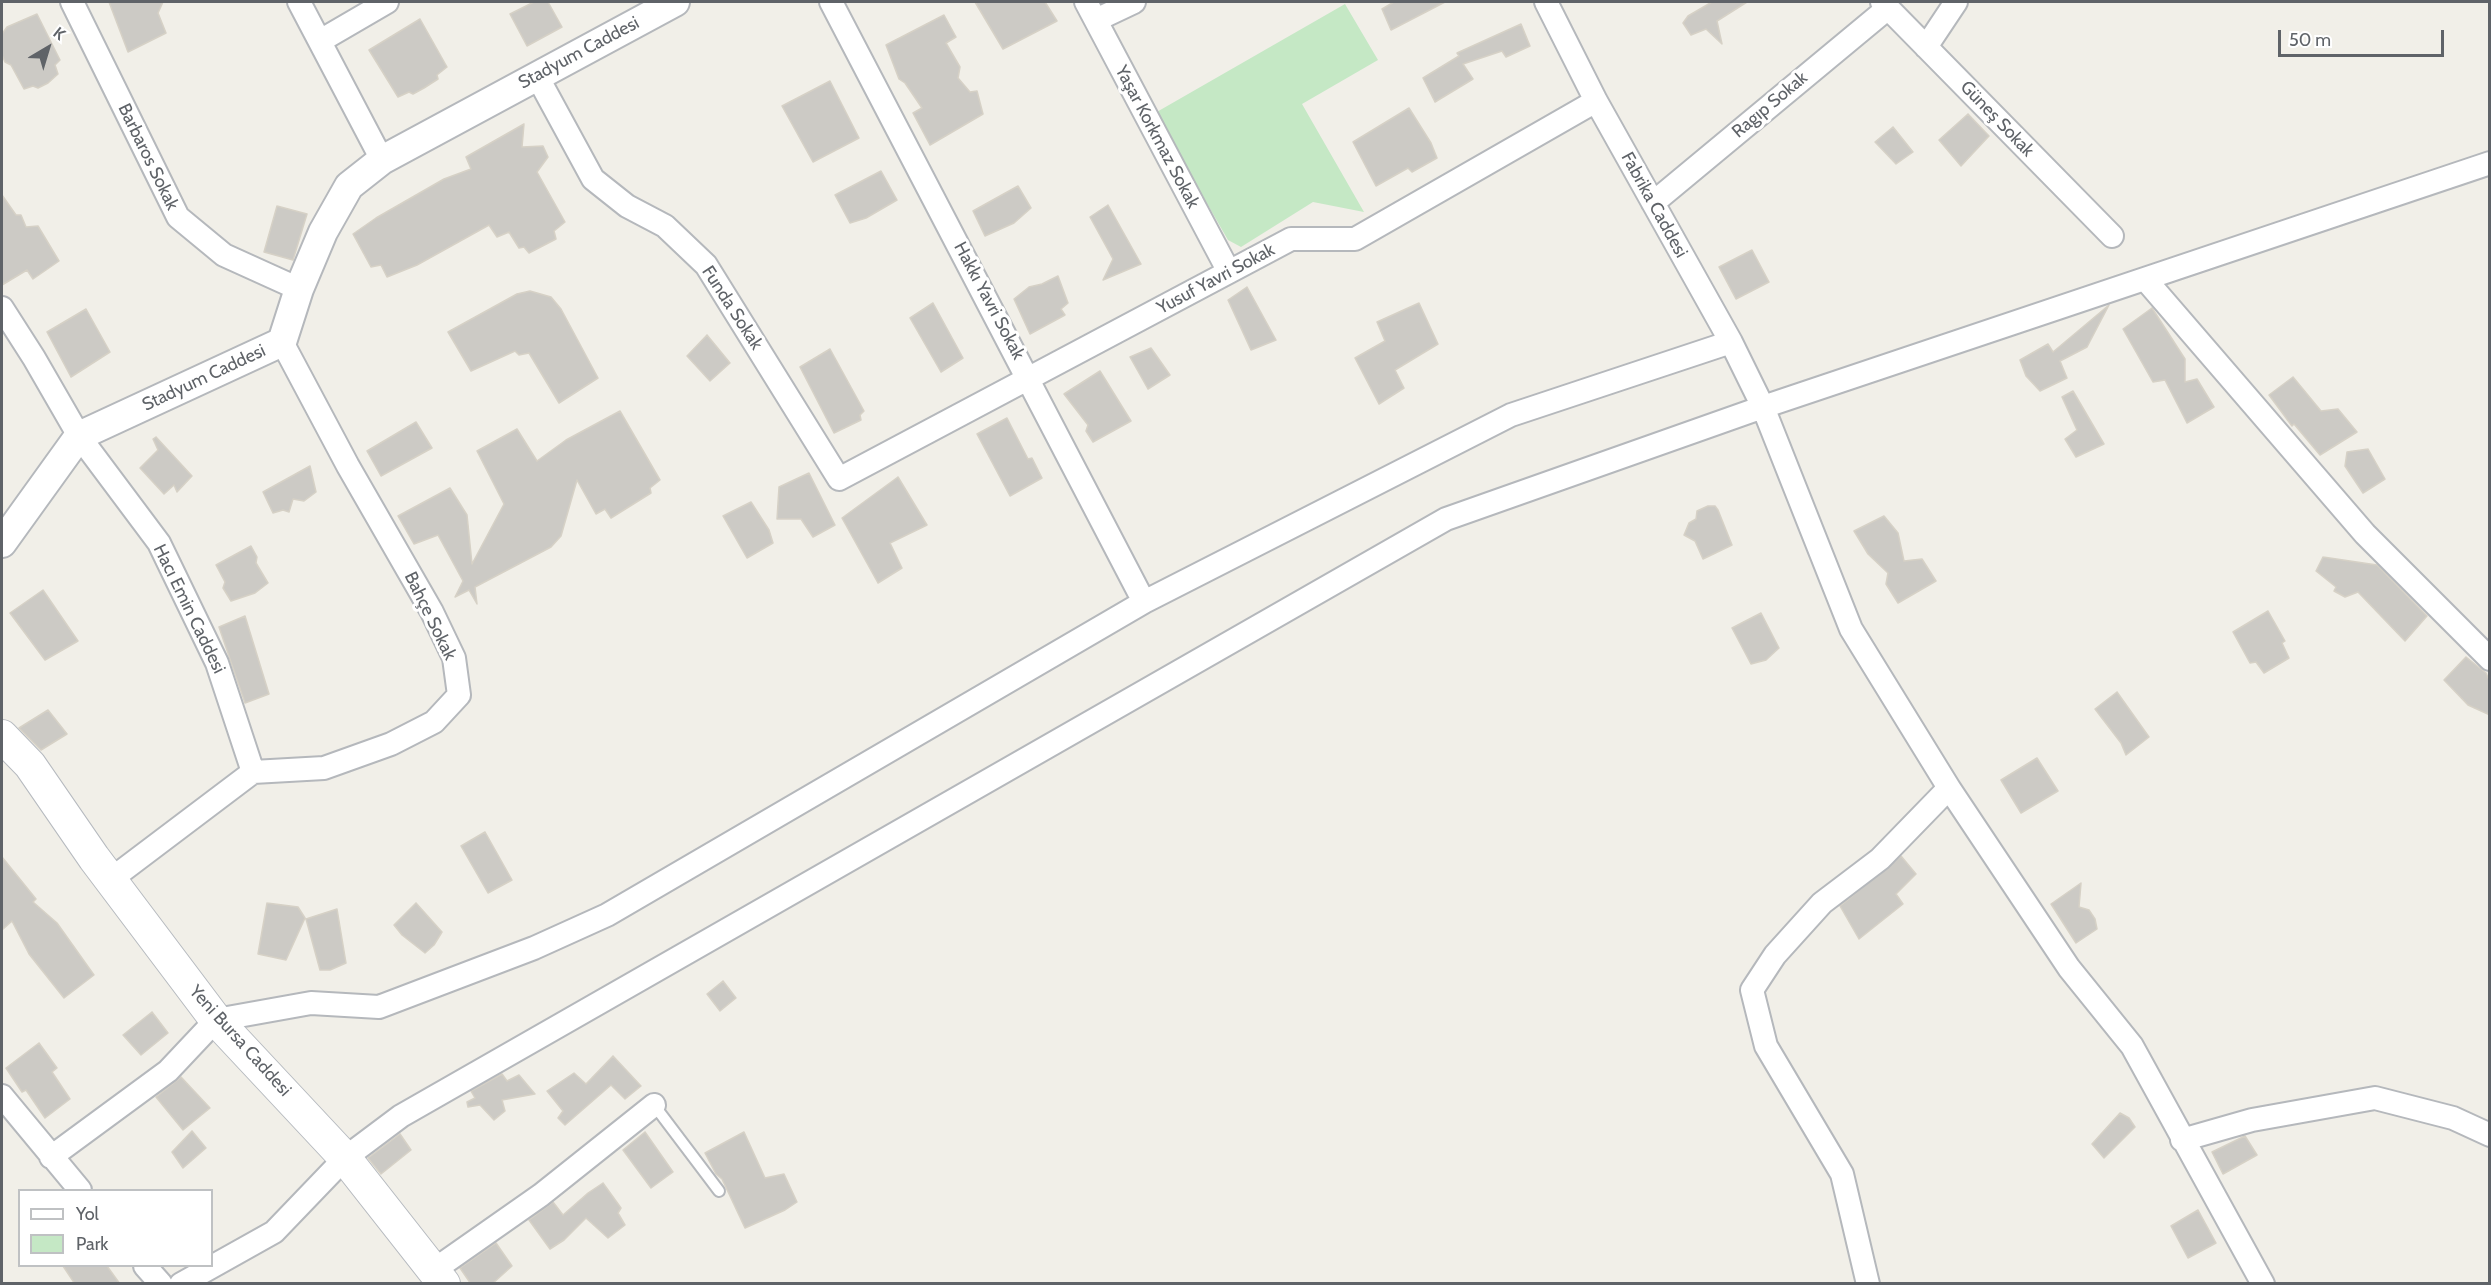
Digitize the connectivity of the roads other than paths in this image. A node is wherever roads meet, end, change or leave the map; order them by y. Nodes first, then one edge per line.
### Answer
1 (72, 2) edge
2 (299, 2) edge
3 (387, 2) edge
4 (675, 2) edge
5 (831, 2) edge
6 (1134, 2) edge
7 (1546, 2) edge
8 (1956, 2) edge
9 (1885, 4) edge
10 (1091, 11) edge
11 (320, 41) junction
12 (1926, 47) junction
13 (537, 76) junction
14 (1596, 101) junction
15 (382, 160) junction
16 (2490, 163) edge
17 (1653, 203) junction
18 (2112, 236) dead end
19 (1228, 272) junction
20 (2145, 279) junction
21 (299, 289) junction
22 (2, 308) edge
23 (282, 342) junction
24 (1731, 342) junction
25 (1029, 378) junction
26 (1763, 407) junction
27 (79, 436) junction
28 (839, 479) joint
29 (2, 543) edge
30 (1144, 602) junction
31 (2490, 659) edge
32 (2, 736) edge
33 (253, 772) junction
34 (1949, 788) junction
35 (110, 880) junction
36 (216, 1020) junction
37 (2, 1096) edge
38 (654, 1105) joint
39 (2490, 1135) edge
40 (2182, 1140) junction
41 (51, 1158) junction
42 (345, 1158) junction
43 (78, 1189) edge
44 (719, 1191) dead end
45 (213, 1266) edge
46 (147, 1267) edge
47 (211, 1267) edge
48 (439, 1277) edge
49 (161, 1284) edge
50 (181, 1284) edge
51 (1869, 1284) edge
52 (2262, 1284) edge

1 - 21 street, Barbaros Sokak
2 - 11 street
3 - 11 street
4 - 13 street, Stadyum Caddesi
5 - 25 street, Hakkı Yavri Sokak
6 - 10 street
7 - 14 street, Fabrika Caddesi
8 - 12 street
9 - 12 street, Güneş Sokak
9 - 17 street, Ragıp Sokak
10 - 19 street, Yaşar Korkmaz Sokak
11 - 15 street
12 - 18 street, Güneş Sokak
13 - 15 street, Stadyum Caddesi
13 - 28 street, Funda Sokak
14 - 17 street, Fabrika Caddesi
14 - 19 street, Yusuf Yavri Sokak
15 - 21 street, Stadyum Caddesi
16 - 20 street
17 - 24 street, Fabrika Caddesi
19 - 25 street, Yusuf Yavri Sokak
20 - 26 street
20 - 31 street
21 - 23 street, Stadyum Caddesi
22 - 27 street, Hacı Emin Caddesi
23 - 27 street, Stadyum Caddesi
23 - 33 street, Bahçe Sokak
24 - 26 street, Fabrika Caddesi
24 - 30 street
25 - 28 street, Yusuf Yavri Sokak
25 - 30 street, Hakkı Yavri Sokak
26 - 34 street, Fabrika Caddesi
26 - 42 street
27 - 29 street, Stadyum Caddesi
27 - 33 street, Hacı Emin Caddesi
30 - 36 street
32 - 35 main road, Yeni Bursa Caddesi
33 - 35 street
34 - 40 street, Fabrika Caddesi
34 - 51 street
35 - 36 main road, Yeni Bursa Caddesi
36 - 41 street
36 - 42 main road, Yeni Bursa Caddesi
37 - 41 street
38 - 44 lane
38 - 48 street
39 - 40 street
40 - 52 street, Fabrika Caddesi
41 - 43 street
42 - 45 street
42 - 48 main road, Yeni Bursa Caddesi
46 - 49 street
47 - 50 street

